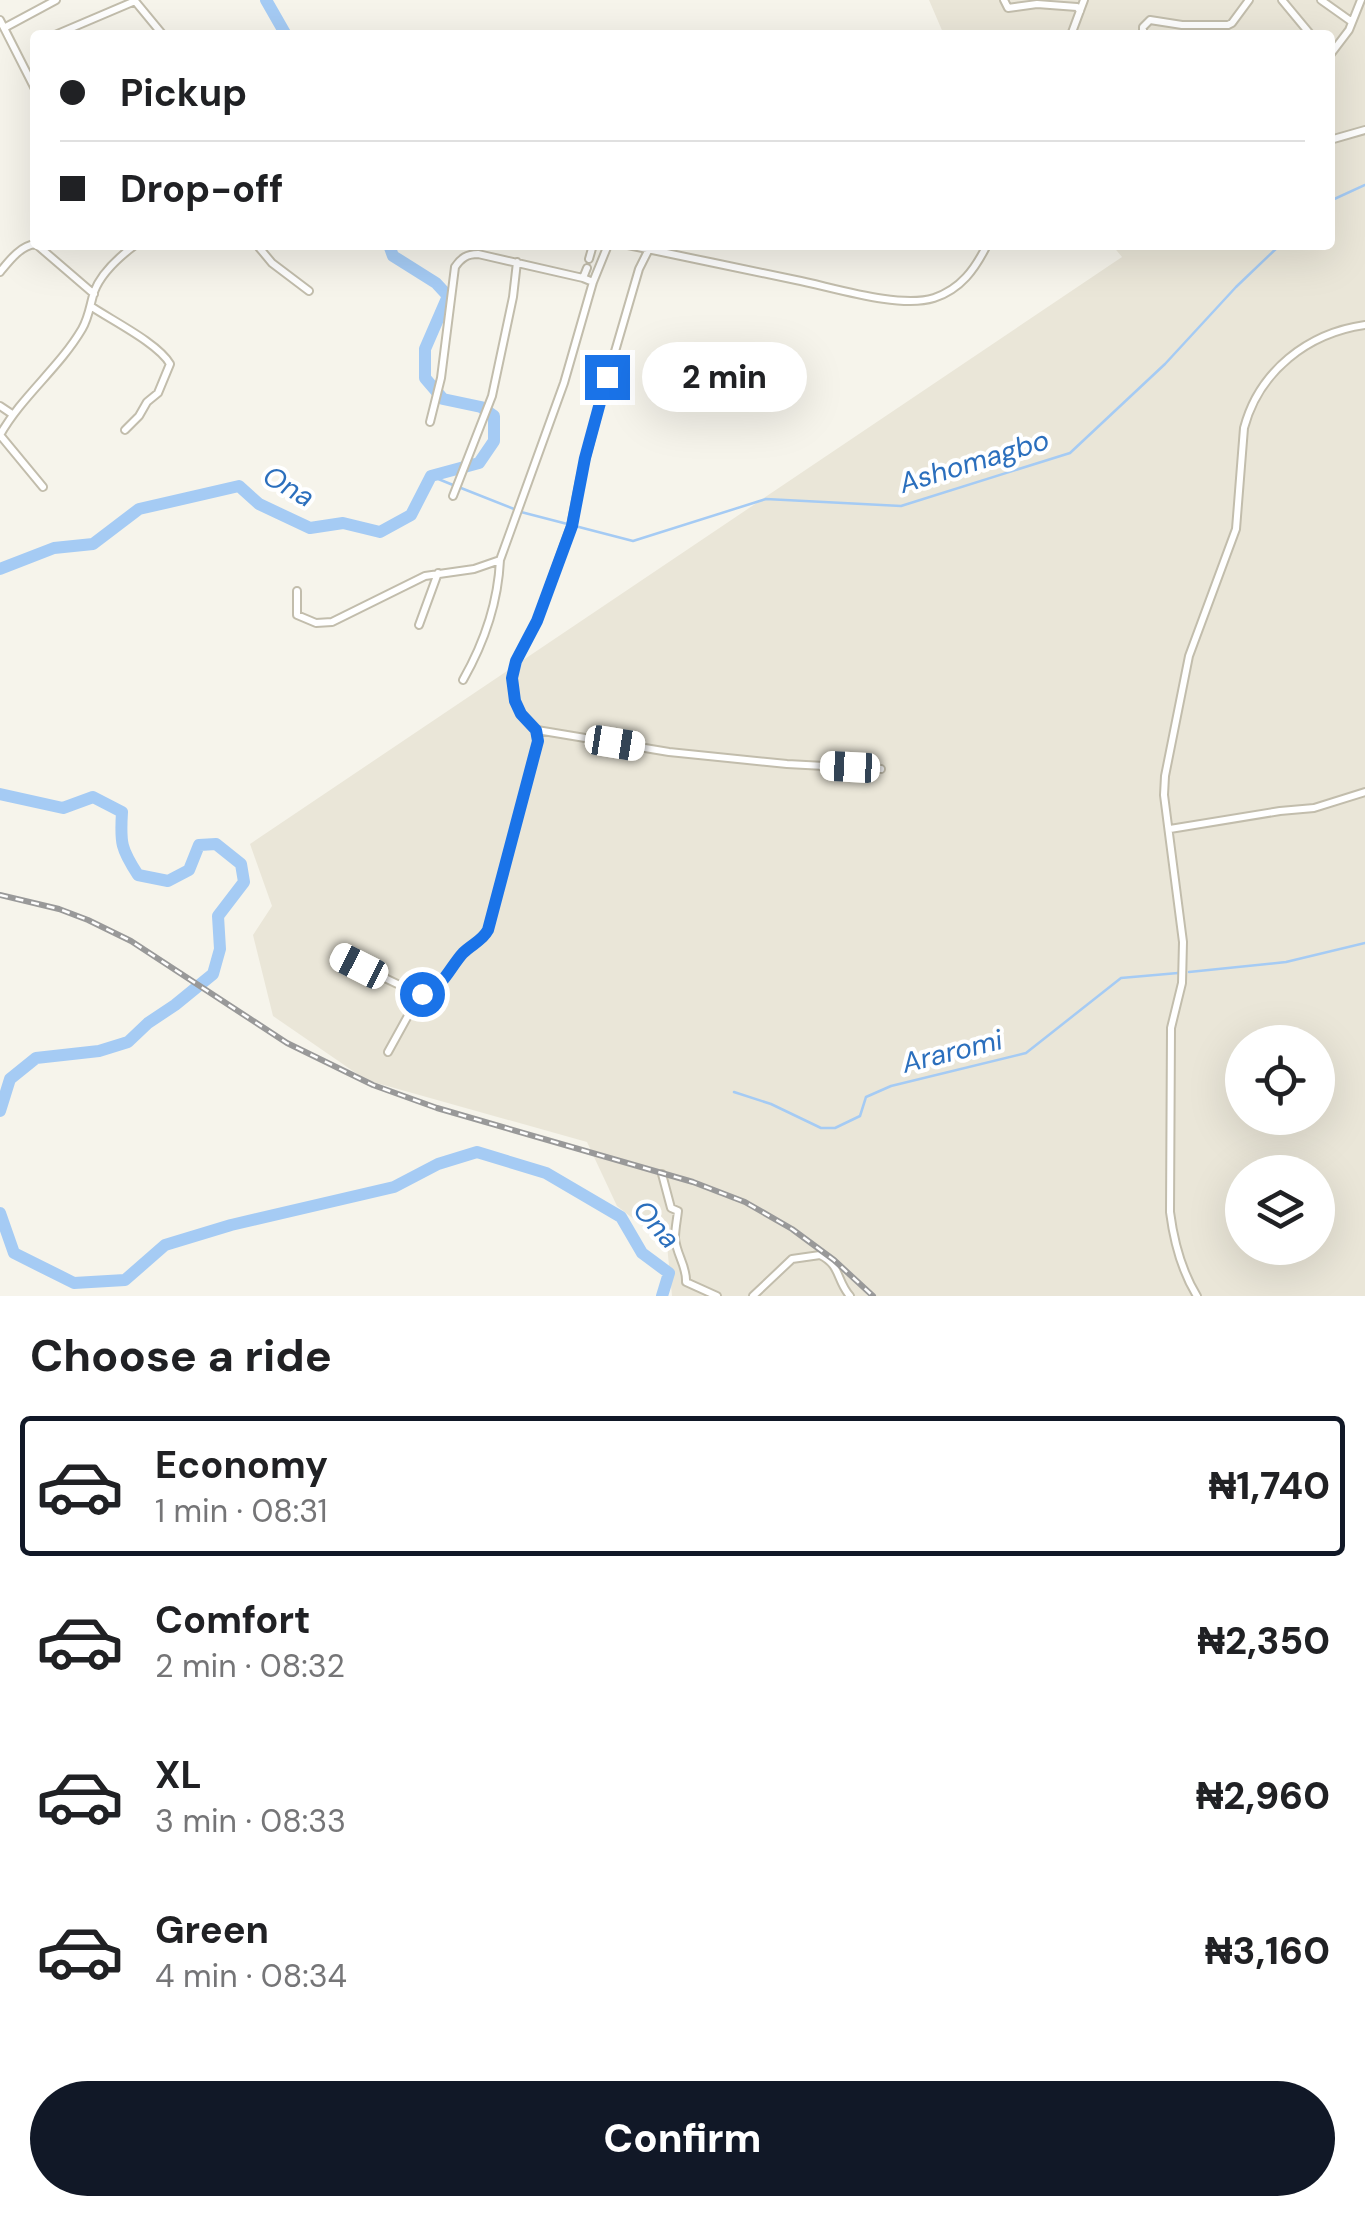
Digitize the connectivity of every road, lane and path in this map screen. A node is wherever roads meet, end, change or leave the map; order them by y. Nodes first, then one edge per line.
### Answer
1 (56, 0) edge
2 (134, 0) edge
3 (1004, 0) edge
4 (1084, 0) edge
5 (1248, 0) edge
6 (1282, 0) edge
7 (1321, 0) edge
8 (1362, 0) edge
9 (1080, 11) junction
10 (0, 20) edge
11 (1352, 22) junction
12 (4, 28) junction
13 (66, 30) edge
14 (159, 30) edge
15 (1074, 30) edge
16 (1143, 30) edge
17 (1307, 30) edge
18 (1335, 49) edge
19 (30, 60) edge
20 (22, 63) junction
21 (30, 78) edge
22 (1365, 130) edge
23 (1335, 139) edge
24 (30, 244) edge
25 (42, 250) edge
26 (130, 250) edge
27 (261, 250) edge
28 (592, 250) edge
29 (606, 250) edge
30 (649, 250) joint
31 (984, 250) edge
32 (589, 259) dead end
33 (517, 262) junction
34 (587, 268) dead end
35 (0, 272) edge
36 (583, 278) junction
37 (593, 282) junction
38 (309, 291) dead end
39 (94, 294) junction
40 (92, 307) junction
41 (1365, 325) edge
42 (0, 406) edge
43 (12, 414) junction
44 (430, 422) dead end
45 (124, 430) dead end
46 (44, 487) dead end
47 (453, 496) dead end
48 (500, 560) junction
49 (438, 573) junction
50 (297, 591) dead end
51 (420, 625) dead end
52 (463, 680) dead end
53 (536, 730) junction
54 (882, 769) dead end
55 (1365, 792) edge
56 (1170, 829) junction
57 (339, 956) dead end
58 (420, 994) junction
59 (388, 1052) dead end
60 (662, 1174) dead end
61 (703, 1293) edge
62 (717, 1296) edge
63 (752, 1296) edge
64 (850, 1296) edge
65 (1197, 1296) edge

1 - 12 street
2 - 13 street
2 - 14 street
3 - 9 street
4 - 9 street
5 - 16 street
6 - 17 street
7 - 11 street
8 - 11 street
9 - 15 street
10 - 12 street
11 - 18 street
12 - 20 street
19 - 20 street
20 - 21 street
22 - 23 street
24 - 35 street
25 - 39 street
26 - 39 street
27 - 38 street
28 - 32 street
29 - 37 street
30 - 31 street
30 - 53 street
33 - 36 street
33 - 44 street
33 - 47 street
34 - 36 street
36 - 37 street
37 - 48 street
39 - 40 street
40 - 43 street
40 - 45 street
41 - 56 street
42 - 43 street
43 - 46 street
48 - 49 street
48 - 52 street
49 - 50 street
49 - 51 street
53 - 54 street
53 - 58 street
55 - 56 street
56 - 65 street
57 - 58 street
58 - 59 street
60 - 61 street
61 - 62 street
63 - 64 street

